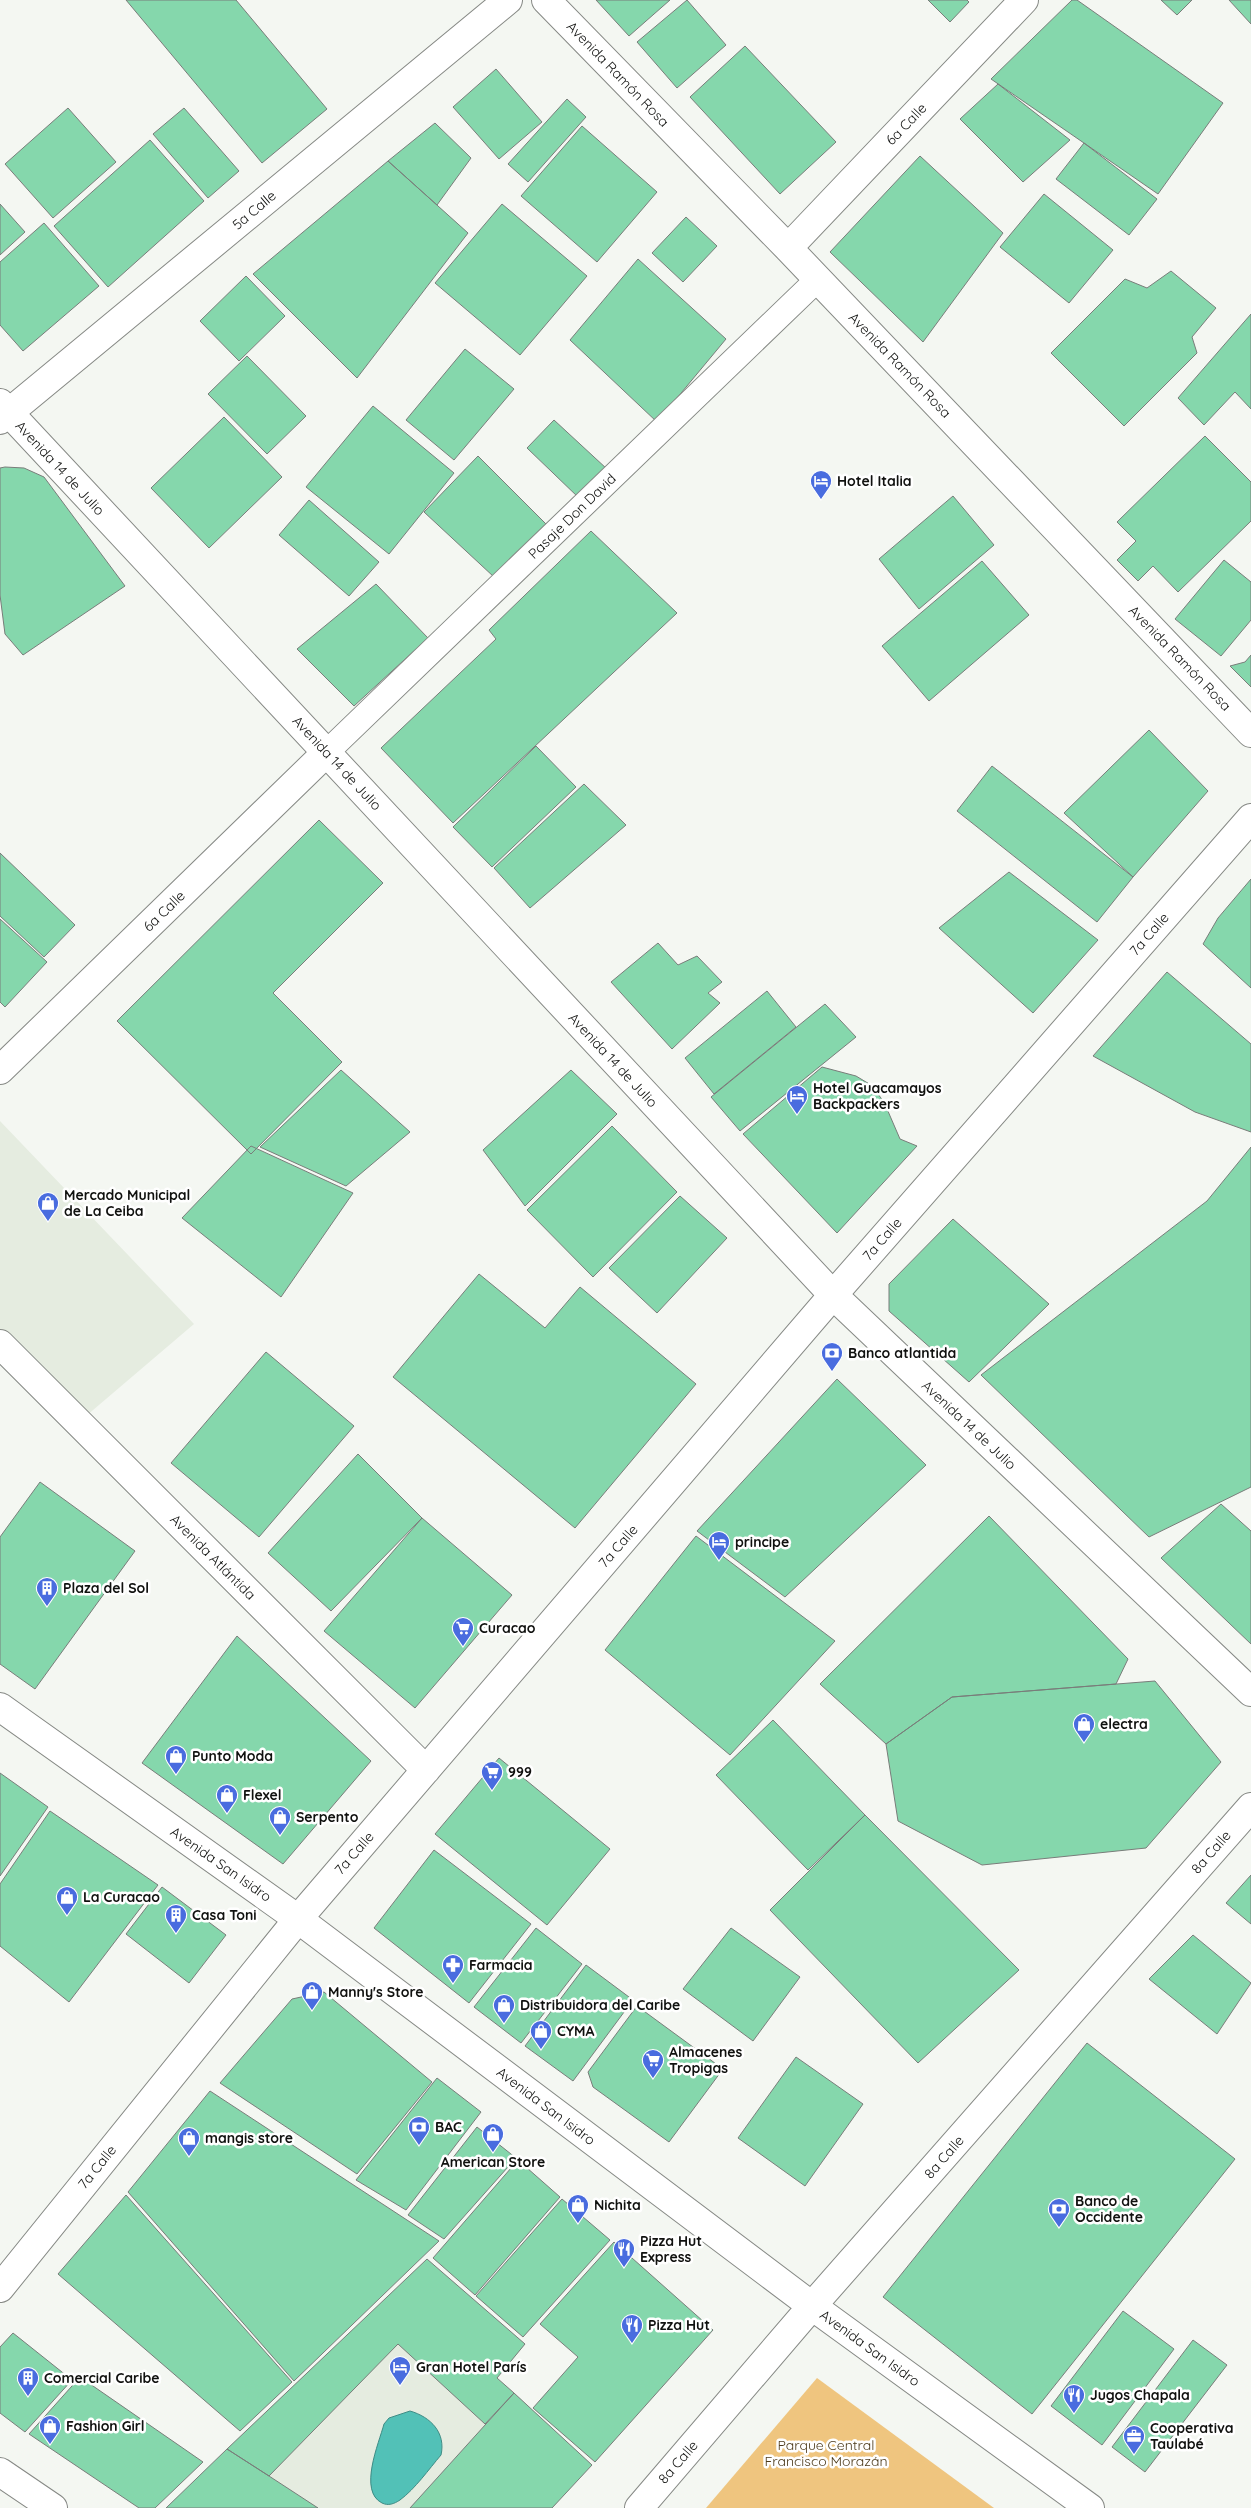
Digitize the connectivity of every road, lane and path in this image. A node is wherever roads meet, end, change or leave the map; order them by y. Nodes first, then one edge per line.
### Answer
1 (508, 0) edge
2 (546, 0) edge
3 (1024, 0) edge
4 (788, 248) junction
5 (818, 279) junction
6 (3, 412) edge
7 (1251, 733) edge
8 (327, 752) junction
9 (1251, 818) edge
10 (0, 1070) edge
11 (833, 1295) junction
12 (0, 1344) edge
13 (1251, 1692) edge
14 (0, 1707) edge
15 (426, 1770) junction
16 (1251, 1807) edge
17 (298, 1919) junction
18 (0, 2288) edge
19 (812, 2306) junction
20 (0, 2472) edge
21 (53, 2508) edge
22 (639, 2508) edge
23 (1090, 2508) edge

1 - 6 street, 5a Calle
2 - 4 street, Avenida Ramón Rosa
3 - 4 street, 6a Calle
4 - 5 street, Avenida Ramón Rosa
5 - 7 street, Avenida Ramón Rosa
5 - 8 lane, Pasaje Don David
6 - 8 street, Avenida 14 de Julio
8 - 10 street, 6a Calle
8 - 11 street, Avenida 14 de Julio
9 - 11 street, 7a Calle
11 - 13 street, Avenida 14 de Julio
11 - 15 street, 7a Calle
12 - 15 street, Avenida Atlántida
14 - 17 street, Avenida San Isidro
15 - 17 street, 7a Calle
16 - 19 street, 8a Calle
17 - 18 street, 7a Calle
17 - 19 street, Avenida San Isidro
19 - 22 street, 8a Calle
19 - 23 street, Avenida San Isidro
20 - 21 street

